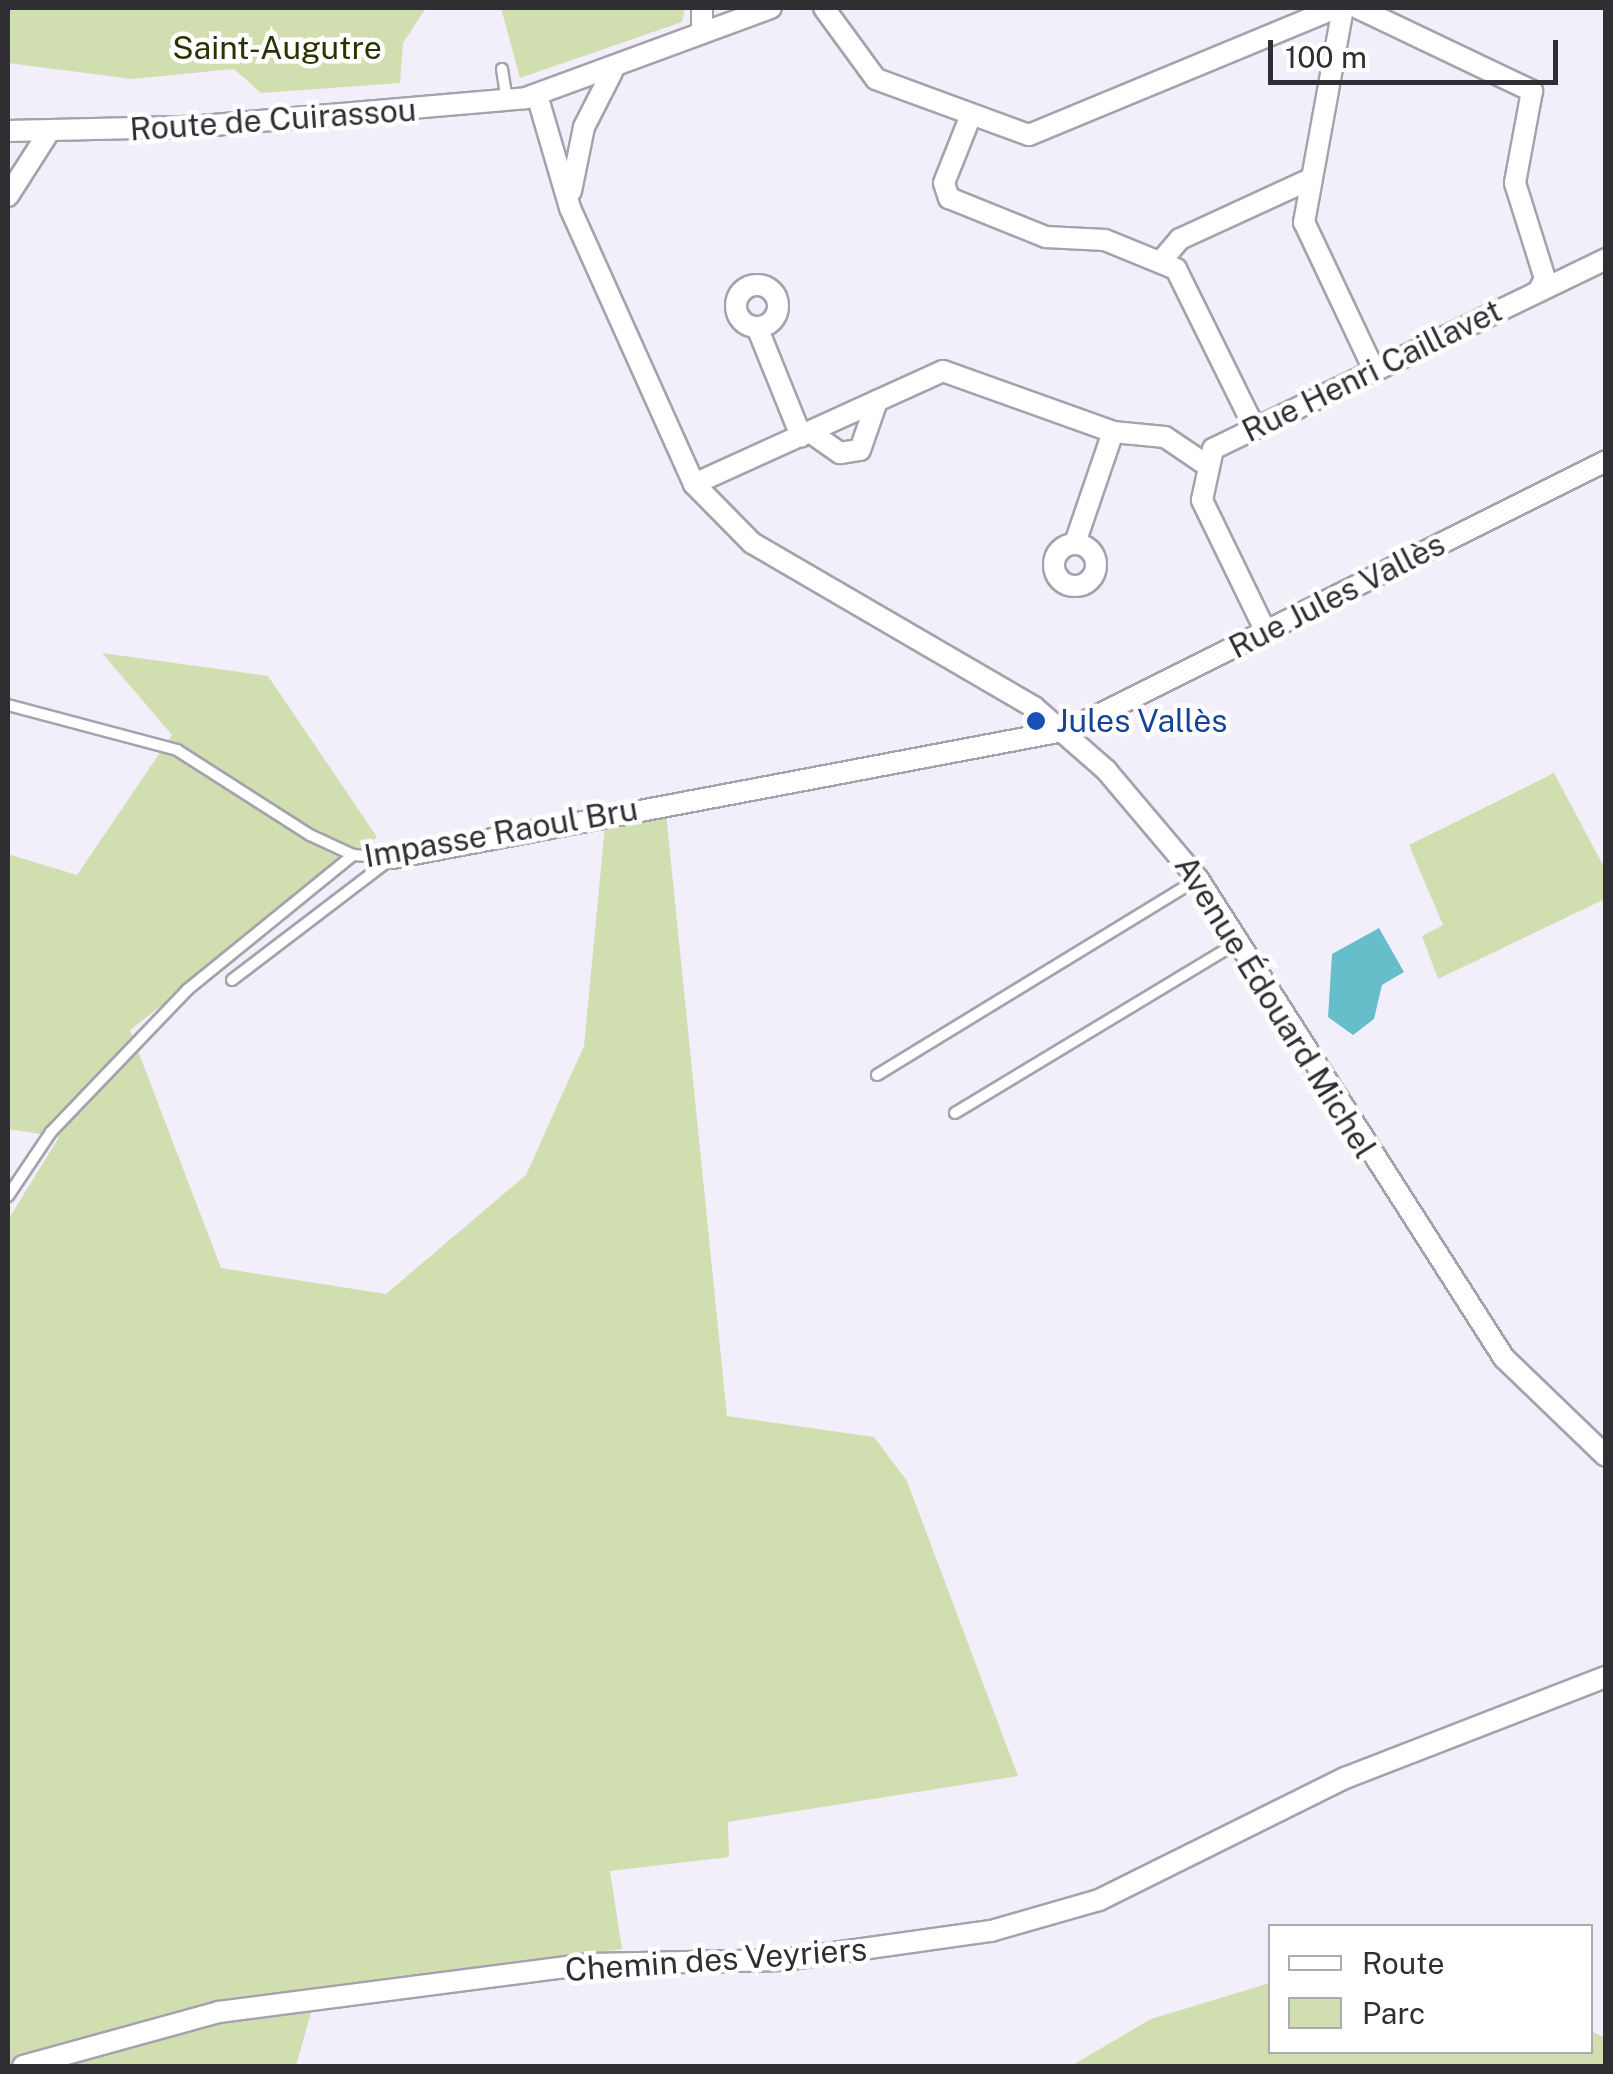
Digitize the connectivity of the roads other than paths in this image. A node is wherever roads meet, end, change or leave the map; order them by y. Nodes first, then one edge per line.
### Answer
1 (702, 8) edge
2 (772, 8) edge
3 (824, 8) edge
4 (1340, 8) edge
5 (1358, 8) edge
6 (702, 33) junction
7 (502, 69) dead end
8 (612, 72) junction
9 (538, 95) junction
10 (507, 100) junction
11 (971, 114) junction
12 (8, 130) edge
13 (48, 135) junction
14 (1308, 180) junction
15 (8, 196) edge
16 (570, 208) junction
17 (1163, 259) junction
18 (1606, 259) edge
19 (1539, 290) junction
20 (756, 327) dead end
21 (1374, 370) junction
22 (877, 401) junction
23 (1255, 429) junction
24 (1113, 432) junction
25 (805, 434) junction
26 (1205, 464) junction
27 (1603, 467) edge
28 (694, 484) junction
29 (1075, 543) dead end
30 (1266, 632) junction
31 (8, 705) edge
32 (1068, 730) junction
33 (354, 856) junction
34 (392, 858) junction
35 (1198, 879) junction
36 (1239, 941) junction
37 (232, 980) dead end
38 (878, 1075) dead end
39 (955, 1113) dead end
40 (8, 1196) edge
41 (1606, 1456) edge
42 (1606, 1677) edge
43 (23, 2066) edge

1 - 6 street
2 - 6 street, Route de Cuirassou
3 - 11 street
4 - 11 street
4 - 14 street
5 - 19 street
6 - 8 street, Route de Cuirassou
7 - 10 lane
8 - 9 street, Route de Cuirassou
8 - 16 street, Avenue Édouard Michel
9 - 10 street, Route de Cuirassou
9 - 16 street, Avenue Édouard Michel
10 - 13 street, Route de Cuirassou
11 - 17 street
12 - 13 street, Route de Cuirassou
13 - 15 street
14 - 17 street
14 - 21 street
16 - 28 street, Avenue Édouard Michel
17 - 23 street
18 - 19 street, Rue Henri Caillavet
19 - 21 street, Rue Henri Caillavet
20 - 25 street
21 - 23 street, Rue Henri Caillavet
22 - 24 street
22 - 25 street
22 - 25 street
23 - 26 street, Rue Henri Caillavet
24 - 26 street
24 - 29 street
25 - 28 street
26 - 30 street, Rue Henri Caillavet
27 - 30 street, Rue Jules Vallès
28 - 32 street, Avenue Édouard Michel
30 - 32 street, Rue Jules Vallès
31 - 33 lane
32 - 34 street, Impasse Raoul Bru
32 - 35 street, Avenue Édouard Michel
33 - 34 lane, Impasse Raoul Bru
33 - 40 lane, Impasse Raoul Bru
34 - 37 lane
35 - 36 street, Avenue Édouard Michel
35 - 38 lane
36 - 39 lane
36 - 41 street, Avenue Édouard Michel
42 - 43 street, Chemin des Veyriers

